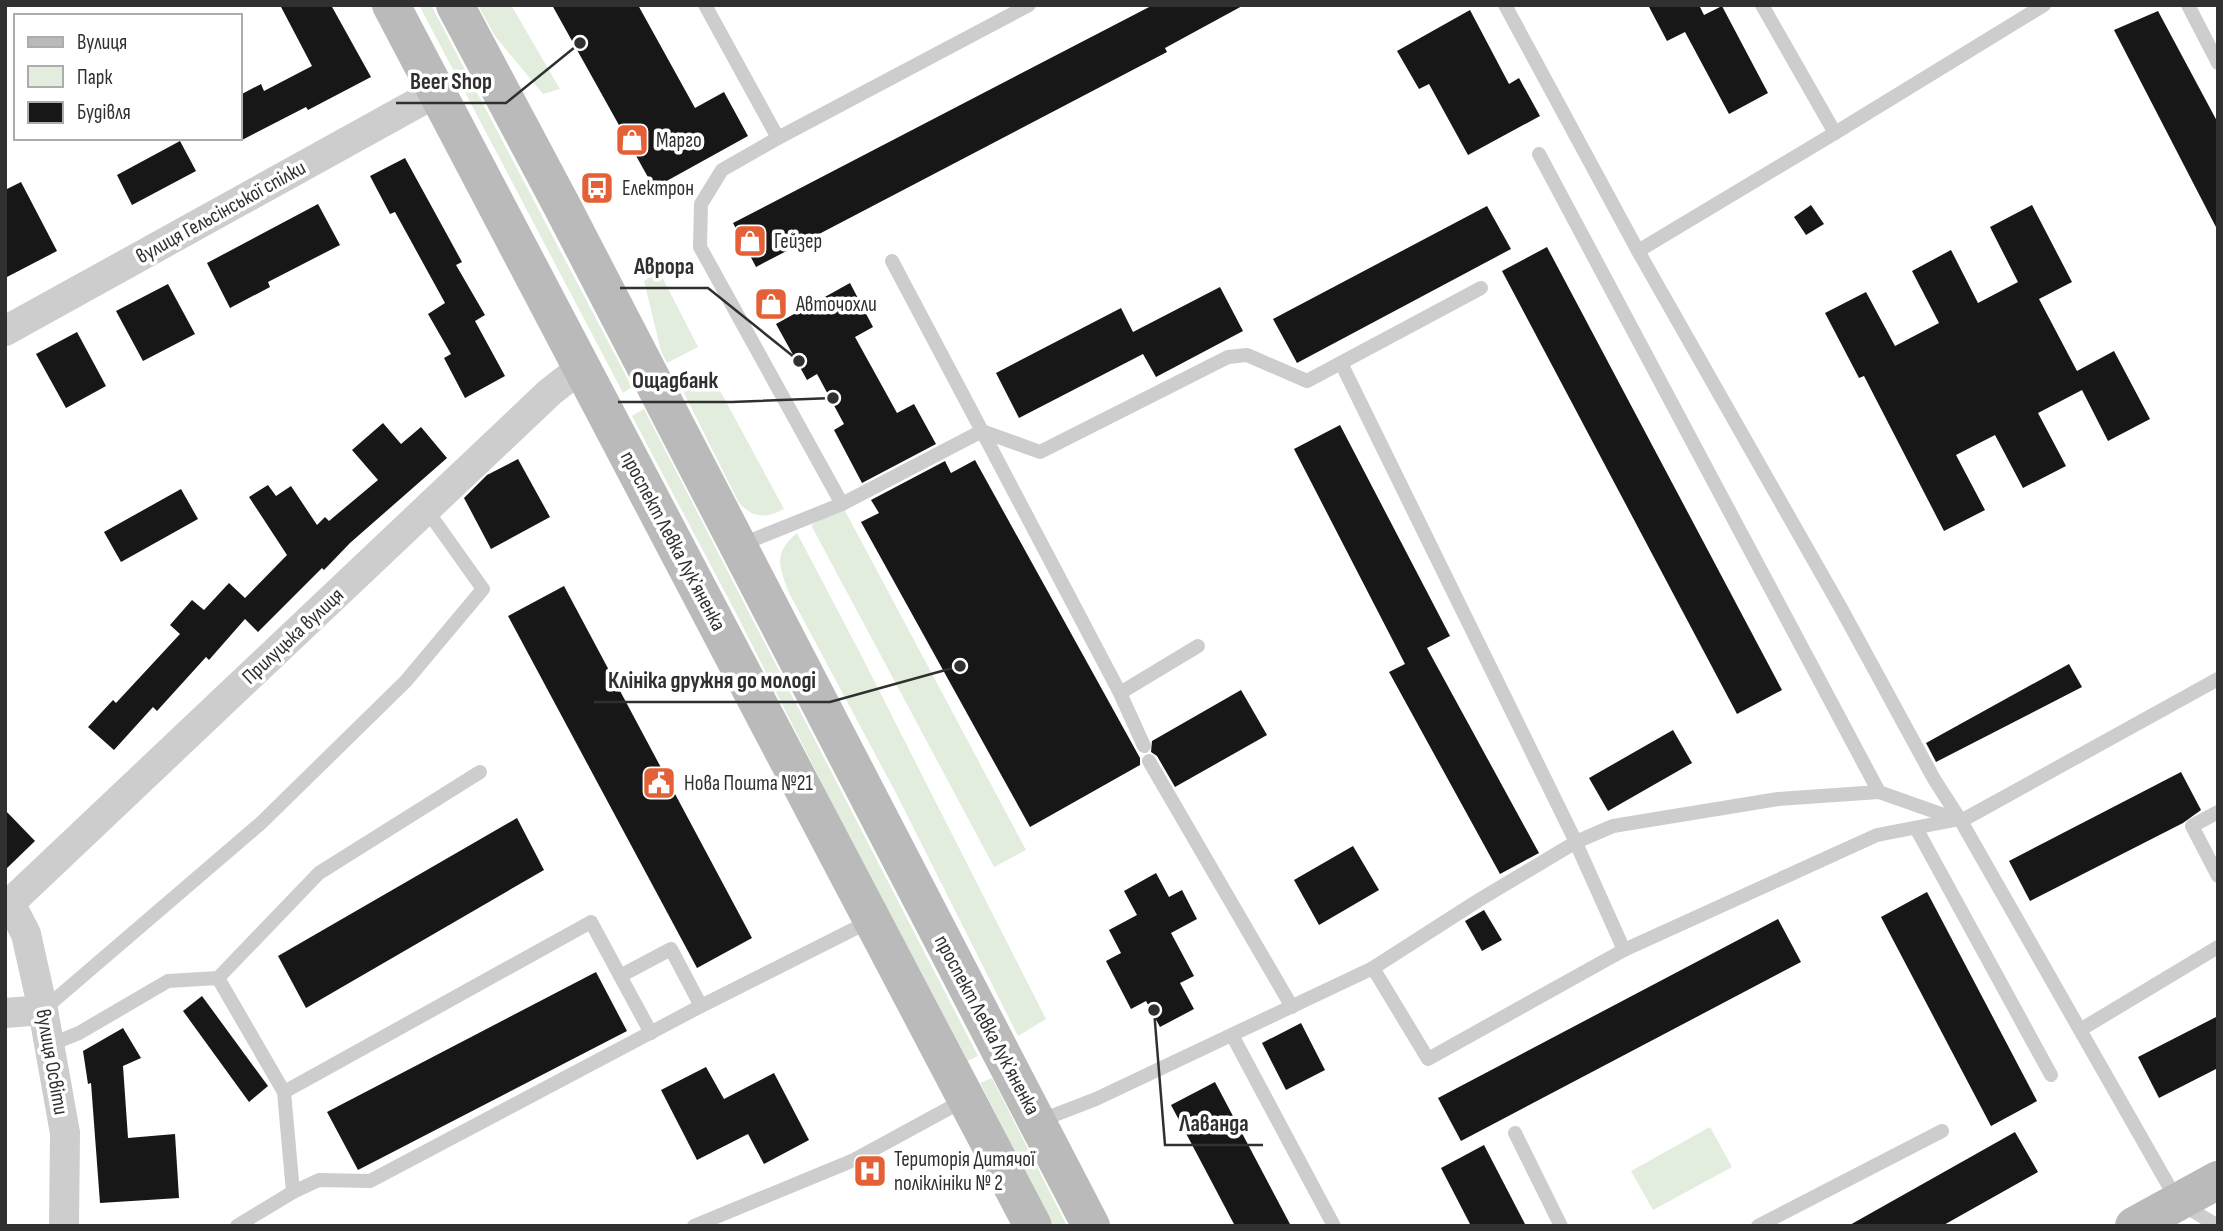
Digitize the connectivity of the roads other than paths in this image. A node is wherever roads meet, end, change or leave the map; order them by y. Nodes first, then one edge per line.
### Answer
1 (391, 5) edge
2 (455, 5) edge
3 (705, 5) edge
4 (1029, 5) edge
5 (1505, 5) edge
6 (1762, 5) edge
7 (2045, 5) edge
8 (2188, 5) edge
9 (2218, 63) edge
10 (437, 92) junction
11 (1835, 133) junction
12 (778, 138) junction
13 (1539, 154) dead end
14 (1638, 251) junction
15 (892, 261) dead end
16 (1480, 288) dead end
17 (5, 331) edge
18 (1341, 363) junction
19 (582, 367) junction
20 (982, 431) junction
21 (842, 504) junction
22 (426, 509) junction
23 (738, 546) junction
24 (1198, 646) dead end
25 (2218, 679) edge
26 (1120, 693) junction
27 (1144, 746) dead end
28 (1149, 761) dead end
29 (480, 772) dead end
30 (1879, 792) junction
31 (2218, 811) edge
32 (1958, 820) junction
33 (1916, 828) junction
34 (1576, 842) junction
35 (2218, 876) edge
36 (8, 901) edge
37 (872, 920) junction
38 (2218, 947) edge
39 (1625, 950) junction
40 (1373, 968) junction
41 (621, 976) junction
42 (218, 978) junction
43 (701, 1006) junction
44 (1292, 1007) junction
45 (43, 1010) junction
46 (5, 1013) edge
47 (2080, 1030) junction
48 (651, 1033) junction
49 (1232, 1035) junction
50 (49, 1045) junction
51 (2051, 1074) dead end
52 (284, 1092) junction
53 (967, 1099) junction
54 (1037, 1122) junction
55 (1942, 1131) dead end
56 (1515, 1133) dead end
57 (2218, 1180) edge
58 (293, 1192) junction
59 (2178, 1202) junction
60 (64, 1226) edge
61 (237, 1226) edge
62 (694, 1226) edge
63 (1033, 1226) edge
64 (1091, 1226) edge
65 (1334, 1226) edge
66 (1561, 1226) edge
67 (1758, 1226) edge
68 (2134, 1226) edge
69 (2218, 1226) edge

1 - 10 main road, проспект Левка Лукʼяненка
2 - 23 main road, проспект Левка Лукʼяненка
3 - 12 lane
4 - 12 lane
5 - 14 lane
6 - 11 lane
7 - 11 lane
8 - 9 lane
10 - 17 street, вулиця Гельсінської спілки
10 - 19 main road, проспект Левка Лукʼяненка
11 - 14 lane
12 - 21 lane
13 - 30 lane
14 - 32 lane
15 - 20 lane
16 - 18 lane
18 - 20 lane
18 - 34 lane
19 - 22 street, Прилуцька вулиця
19 - 37 main road, проспект Левка Лукʼяненка
20 - 21 lane
20 - 26 lane
21 - 23 lane
22 - 36 street, Прилуцька вулиця
22 - 45 lane
23 - 54 main road, проспект Левка Лукʼяненка
24 - 26 lane
25 - 32 lane
26 - 27 lane
28 - 44 lane
29 - 42 lane
30 - 32 lane
30 - 34 lane
31 - 35 lane
32 - 33 lane
32 - 47 lane
33 - 39 lane
33 - 51 lane
34 - 39 lane
34 - 40 lane
36 - 45 street, вулиця Освіти
37 - 43 lane
37 - 53 main road, проспект Левка Лукʼяненка
38 - 47 lane
39 - 40 lane
40 - 44 lane
41 - 43 lane
41 - 48 lane
41 - 52 lane
42 - 50 lane
42 - 52 lane
43 - 48 lane
44 - 49 lane
45 - 46 street
45 - 50 street, вулиця Освіти
47 - 59 lane
48 - 58 lane
49 - 54 lane
49 - 65 lane
50 - 60 street, вулиця Освіти
52 - 58 lane
53 - 62 lane
53 - 63 main road, проспект Левка Лукʼяненка
54 - 64 main road, проспект Левка Лукʼяненка
55 - 67 lane
56 - 66 lane
57 - 59 main road
58 - 61 lane
59 - 68 main road
59 - 69 lane

